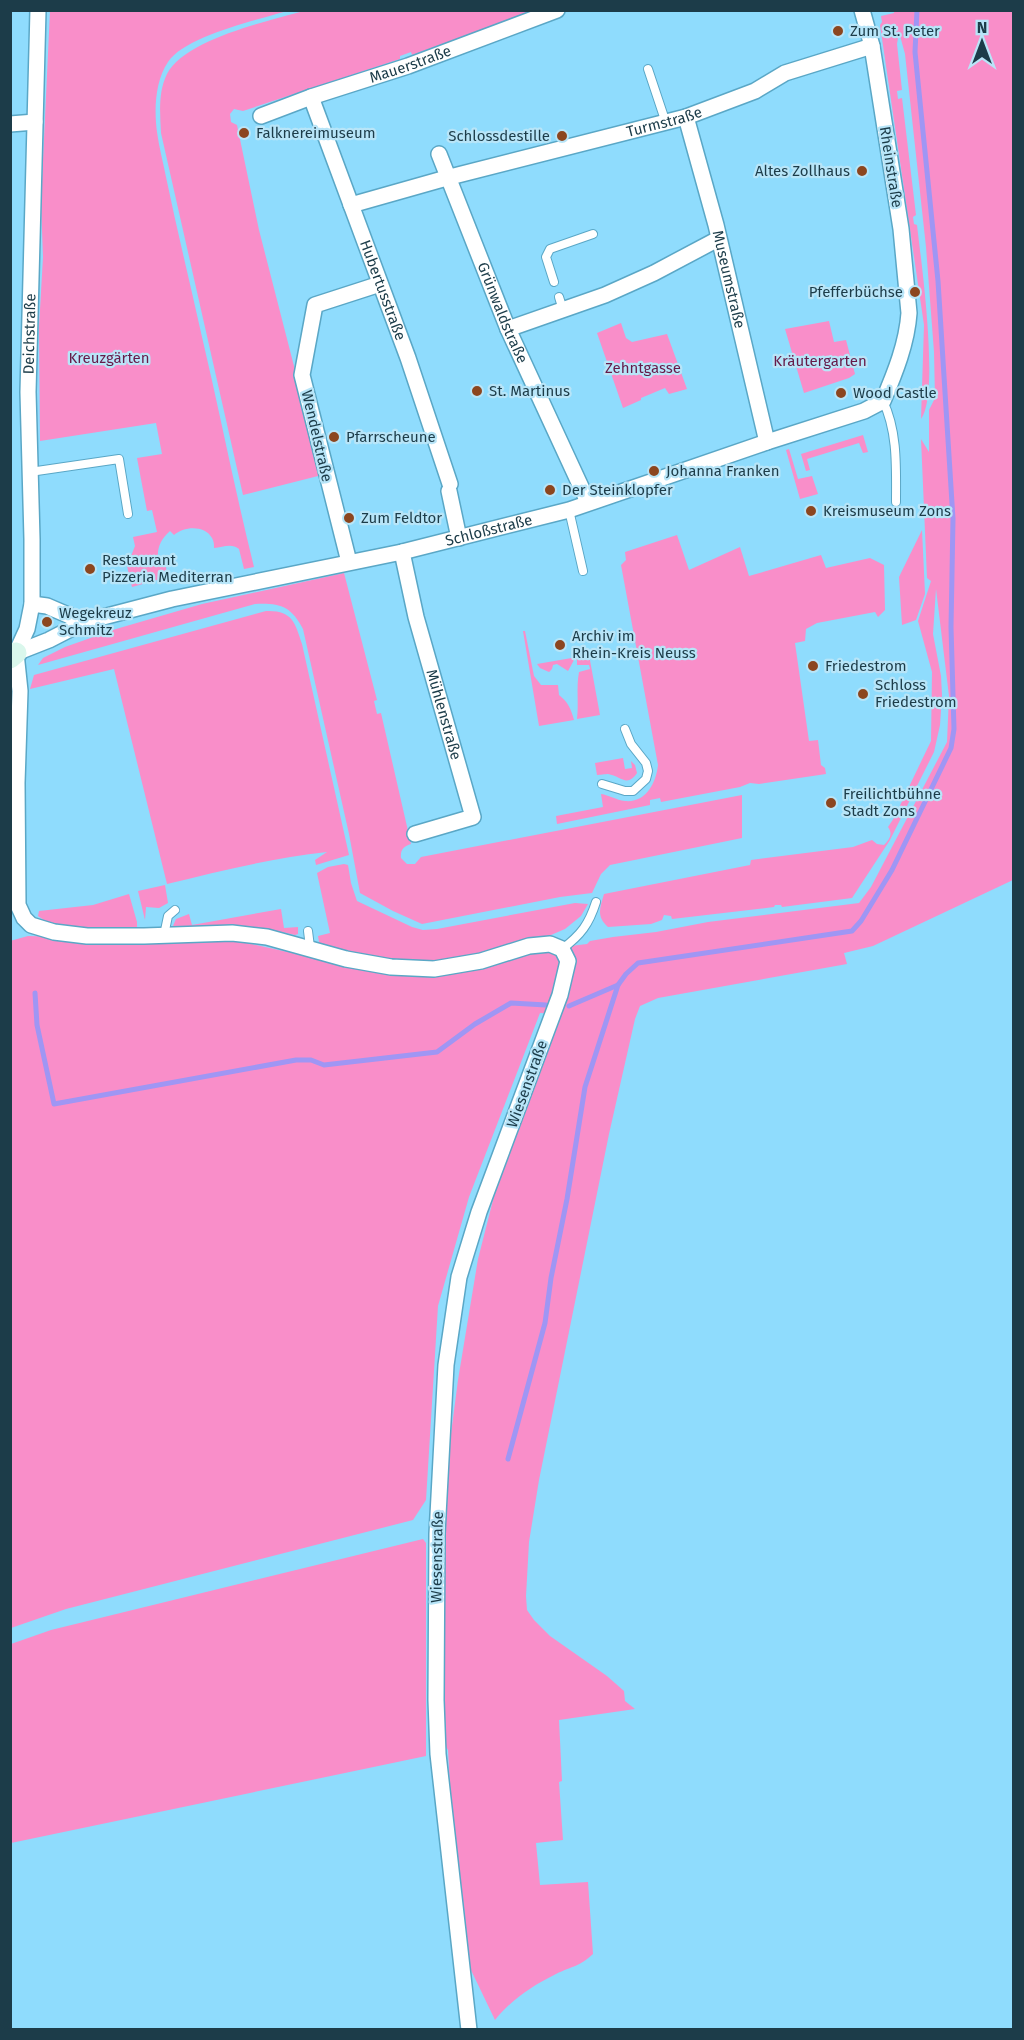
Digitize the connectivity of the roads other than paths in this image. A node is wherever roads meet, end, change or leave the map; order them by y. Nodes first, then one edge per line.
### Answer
1 (38, 10) edge
2 (557, 10) edge
3 (862, 10) edge
4 (872, 46) junction
5 (648, 69) dead end
6 (311, 97) junction
7 (261, 116) dead end
8 (686, 117) junction
9 (35, 122) junction
10 (666, 123) junction
11 (10, 124) edge
12 (439, 154) dead end
13 (450, 177) junction
14 (351, 205) junction
15 (593, 234) dead end
16 (718, 239) junction
17 (554, 282) dead end
18 (380, 284) junction
19 (508, 328) junction
20 (883, 401) junction
21 (767, 442) junction
22 (30, 472) junction
23 (588, 502) junction
24 (896, 502) dead end
25 (569, 510) junction
26 (128, 513) dead end
27 (459, 538) junction
28 (402, 552) junction
29 (349, 562) junction
30 (583, 571) dead end
31 (32, 604) junction
32 (84, 622) junction
33 (13, 655) edge
34 (626, 729) dead end
35 (602, 784) dead end
36 (415, 834) dead end
37 (596, 902) dead end
38 (175, 910) dead end
39 (17, 922) edge
40 (308, 932) dead end
41 (164, 935) junction
42 (310, 947) junction
43 (562, 949) junction
44 (469, 2030) edge

1 - 9 street, Deichstraße
2 - 6 street, Mauerstraße
3 - 4 street, Rheinstraße
4 - 8 street, Turmstraße
4 - 20 street, Rheinstraße
5 - 10 lane
6 - 7 street, Mauerstraße
6 - 14 street, Hubertusstraße
8 - 10 street, Turmstraße
8 - 16 street, Museumstraße
9 - 11 street
9 - 22 street, Deichstraße
10 - 13 street, Turmstraße
12 - 13 street, Grünwaldstraße
13 - 14 street, Turmstraße
13 - 19 street, Grünwaldstraße
14 - 18 street, Hubertusstraße
15 - 17 lane
16 - 19 street
16 - 21 street, Museumstraße
18 - 27 street, Hubertusstraße
18 - 29 street, Wendelstraße
19 - 23 street, Grünwaldstraße
20 - 21 street, Schloßstraße
20 - 24 lane
21 - 23 street, Schloßstraße
22 - 26 lane
22 - 31 street, Deichstraße
23 - 25 street, Schloßstraße
25 - 27 street, Schloßstraße
25 - 30 lane
27 - 28 street, Schloßstraße
28 - 29 street, Schloßstraße
28 - 36 street, Mühlenstraße
29 - 32 street, Schloßstraße
31 - 32 street
31 - 33 street, Deichstraße
32 - 33 street, Schloßstraße
33 - 39 street
34 - 35 lane
37 - 43 lane
38 - 41 lane
39 - 41 street
40 - 42 lane
41 - 42 street
42 - 43 street
43 - 44 street, Wiesenstraße

